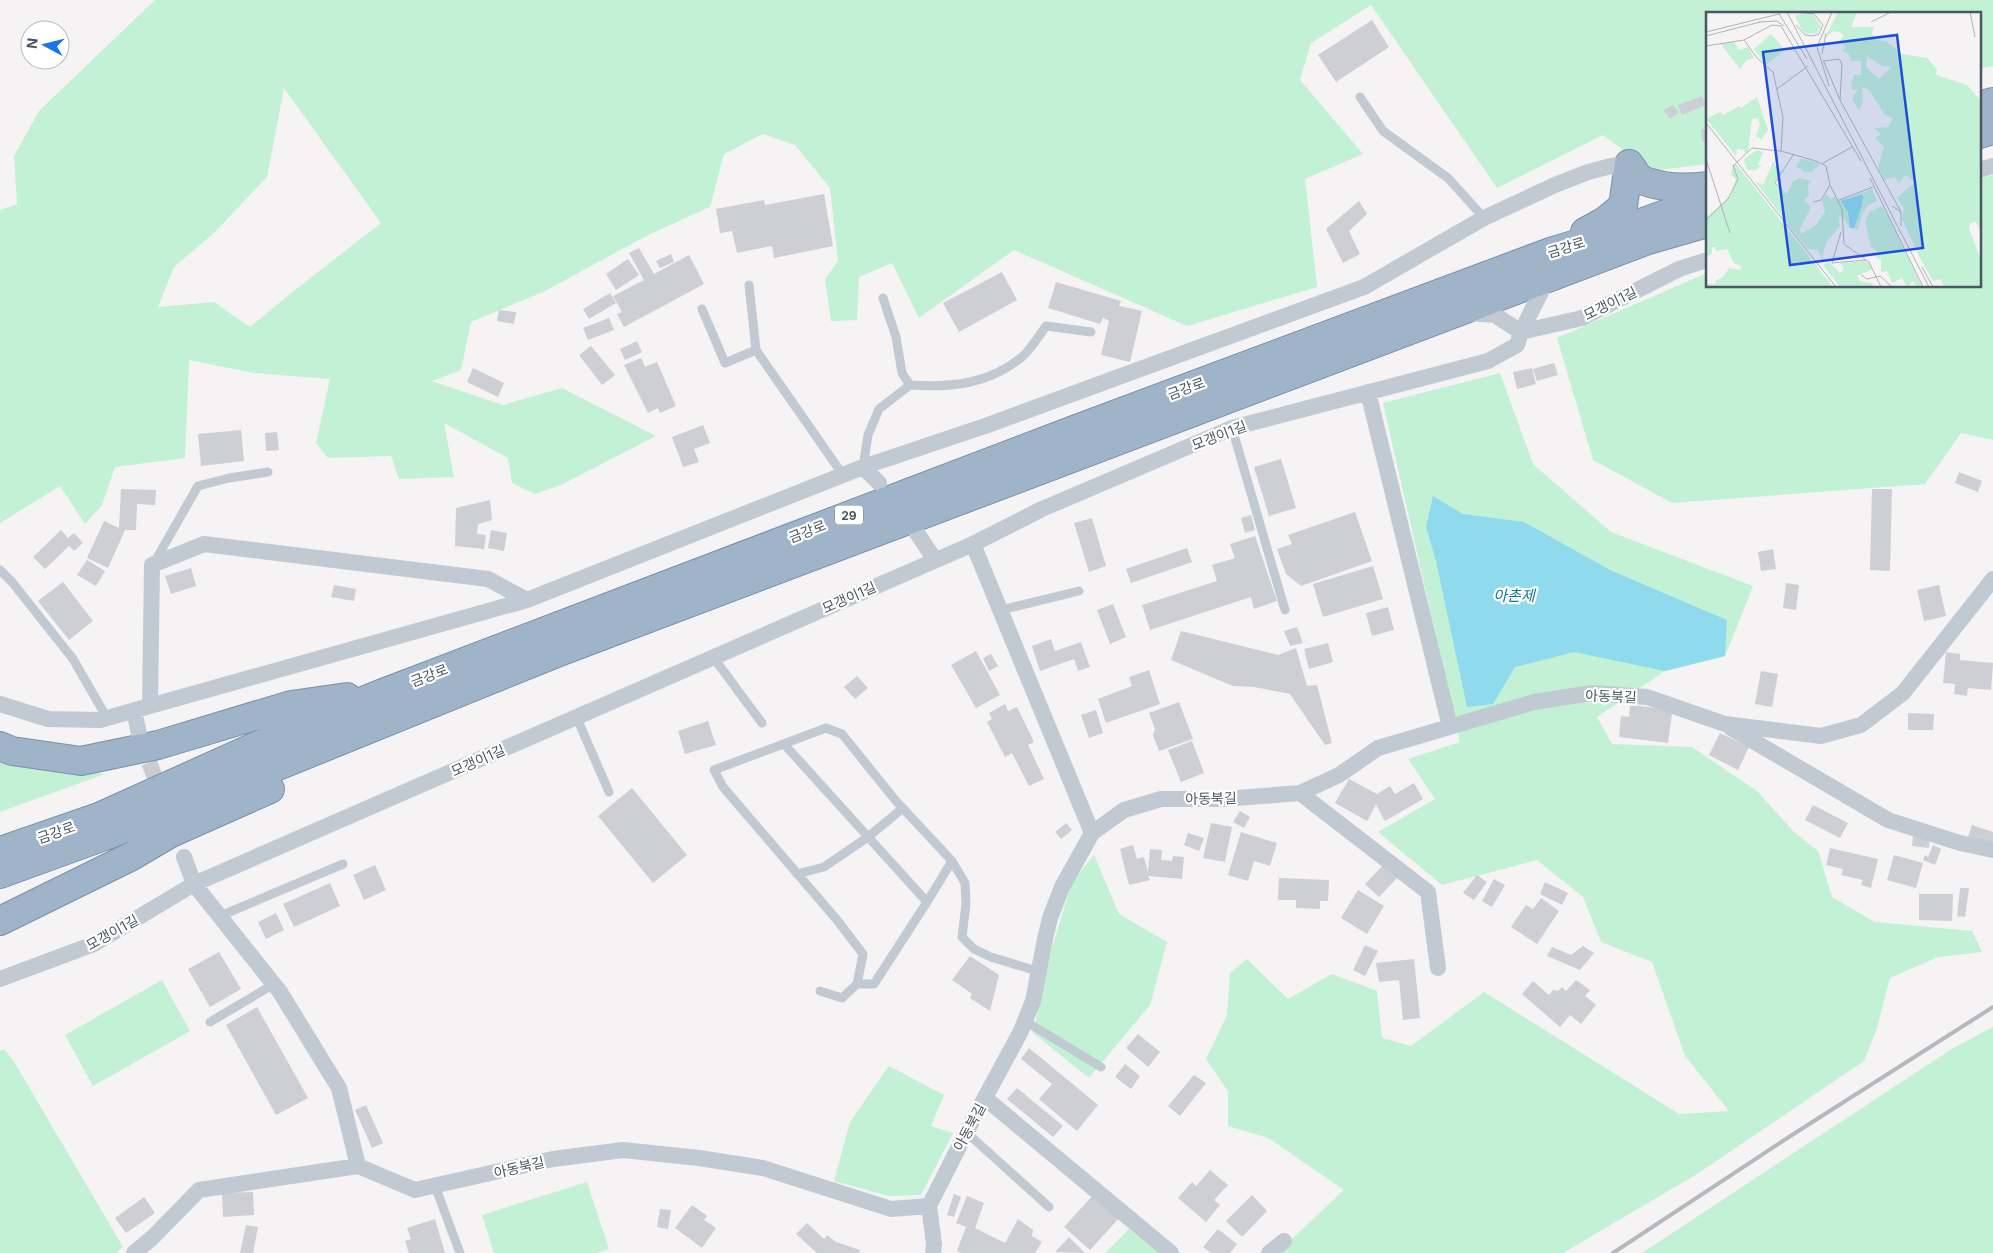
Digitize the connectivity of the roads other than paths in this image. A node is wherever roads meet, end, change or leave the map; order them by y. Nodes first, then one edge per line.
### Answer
1 (1360, 98) dead end
2 (1993, 102) edge
3 (1980, 106) edge
4 (1993, 130) edge
5 (1980, 134) edge
6 (1630, 164) junction
7 (1993, 166) edge
8 (1980, 170) edge
9 (1706, 186) edge
10 (1706, 199) edge
11 (1484, 218) junction
12 (1706, 224) edge
13 (1553, 251) junction
14 (1706, 260) edge
15 (1548, 278) junction
16 (749, 285) dead end
17 (883, 298) dead end
18 (702, 309) dead end
19 (1454, 313) junction
20 (1091, 332) dead end
21 (1521, 332) junction
22 (756, 350) junction
23 (910, 385) junction
24 (1368, 392) junction
25 (1232, 428) junction
26 (863, 467) junction
27 (268, 472) dead end
28 (843, 475) junction
29 (879, 483) dead end
30 (917, 533) dead end
31 (973, 544) junction
32 (934, 560) junction
33 (152, 565) junction
34 (0, 570) edge
35 (1993, 579) edge
36 (1079, 591) dead end
37 (527, 600) junction
38 (1000, 610) junction
39 (1285, 610) dead end
40 (554, 654) junction
41 (713, 656) junction
42 (388, 691) junction
43 (0, 704) edge
44 (150, 706) junction
45 (134, 711) junction
46 (576, 716) junction
47 (106, 718) junction
48 (762, 723) dead end
49 (1725, 724) junction
50 (1450, 727) junction
51 (140, 738) tunnel mouth
52 (784, 744) junction
53 (0, 746) edge
54 (609, 792) dead end
55 (1300, 793) junction
56 (903, 808) junction
57 (1092, 833) junction
58 (868, 837) junction
59 (1993, 850) edge
60 (0, 851) edge
61 (184, 857) dead end
62 (952, 861) junction
63 (343, 864) dead end
64 (0, 874) edge
65 (797, 874) junction
66 (194, 884) junction
67 (927, 902) junction
68 (220, 916) junction
69 (0, 921) edge
70 (1438, 968) dead end
71 (1040, 972) junction
72 (0, 978) edge
73 (274, 984) junction
74 (857, 984) junction
75 (820, 991) dead end
76 (1025, 1021) junction
77 (210, 1022) dead end
78 (1101, 1067) dead end
79 (985, 1098) junction
80 (966, 1132) junction
81 (358, 1166) junction
82 (435, 1186) junction
83 (929, 1206) junction
84 (1049, 1207) dead end
85 (1284, 1241) dead end
86 (134, 1253) edge
87 (460, 1253) edge
88 (933, 1253) edge
89 (1171, 1253) edge
90 (1269, 1253) edge

1 - 11 lane
2 - 3 highway
4 - 5 highway
6 - 9 highway
6 - 11 street
6 - 13 highway
7 - 8 street
10 - 13 highway, 금강로 / 29
11 - 26 street
12 - 15 highway, 금강로 / 29
13 - 42 highway, 금강로 / 29
14 - 21 street, 모갱이1길
15 - 19 highway, 금강로 / 29
15 - 21 street
16 - 22 lane
17 - 23 lane
18 - 22 lane
19 - 21 street
19 - 40 highway, 금강로 / 29
20 - 23 lane
21 - 24 street, 모갱이1길
22 - 28 lane
23 - 26 lane
24 - 25 street, 모갱이1길
24 - 50 street
25 - 31 street, 모갱이1길
25 - 39 lane
26 - 28 street
26 - 29 street
27 - 33 lane
28 - 37 street
30 - 32 street
31 - 32 street, 모갱이1길
31 - 38 street
32 - 41 street, 모갱이1길
33 - 37 street
33 - 44 street
34 - 47 lane
35 - 49 street, 아동북길
36 - 38 lane
37 - 44 street
38 - 57 street
40 - 64 highway, 금강로 / 29
40 - 69 highway
41 - 46 street, 모갱이1길
41 - 48 lane
42 - 53 highway
42 - 60 highway, 금강로 / 29
43 - 47 street
44 - 45 street
45 - 47 street
45 - 51 street
46 - 54 lane
46 - 66 street, 모갱이1길
49 - 50 street, 아동북길
49 - 59 street, 아동북길
50 - 55 street, 아동북길
52 - 56 lane
52 - 58 lane
52 - 65 lane
55 - 57 street, 아동북길
55 - 70 street
56 - 58 lane
56 - 62 lane
57 - 71 street, 아동북길
58 - 65 lane
58 - 67 lane
61 - 66 street
62 - 67 lane
62 - 71 lane
63 - 68 lane
65 - 74 lane
66 - 68 street
66 - 72 street, 모갱이1길
67 - 74 lane
68 - 73 street
71 - 76 street, 아동북길
73 - 77 lane
73 - 81 street
74 - 75 lane
76 - 78 lane
76 - 79 street, 아동북길
79 - 80 street, 아동북길
79 - 89 street
80 - 83 street, 아동북길
80 - 84 lane
81 - 82 street, 아동북길
81 - 86 street
82 - 83 street, 아동북길
82 - 87 lane
83 - 88 street
85 - 90 street

